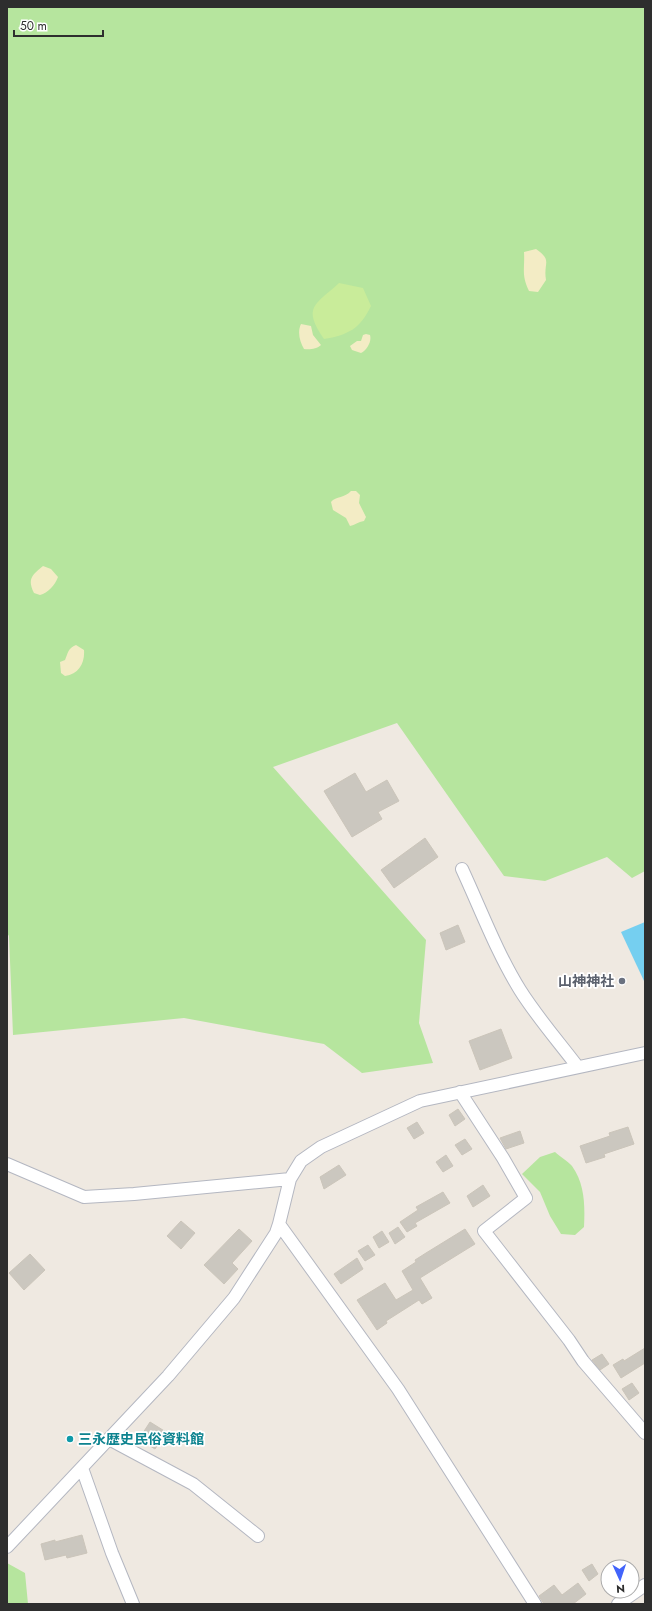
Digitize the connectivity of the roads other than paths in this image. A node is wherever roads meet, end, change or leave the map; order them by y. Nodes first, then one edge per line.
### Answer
1 (462, 869) dead end
2 (645, 1052) edge
3 (577, 1066) junction
4 (460, 1092) junction
5 (7, 1164) edge
6 (290, 1179) junction
7 (279, 1224) junction
8 (645, 1433) edge
9 (109, 1439) junction
10 (82, 1468) junction
11 (258, 1536) dead end
12 (7, 1547) edge
13 (645, 1586) edge
14 (133, 1604) edge
15 (536, 1604) edge
16 (618, 1604) edge

1 - 3 street
2 - 3 street
3 - 4 street
4 - 6 street
4 - 8 street
5 - 6 street
6 - 7 street
7 - 9 street
7 - 15 street
9 - 10 street
9 - 11 street
10 - 12 street
10 - 14 street
13 - 16 street

